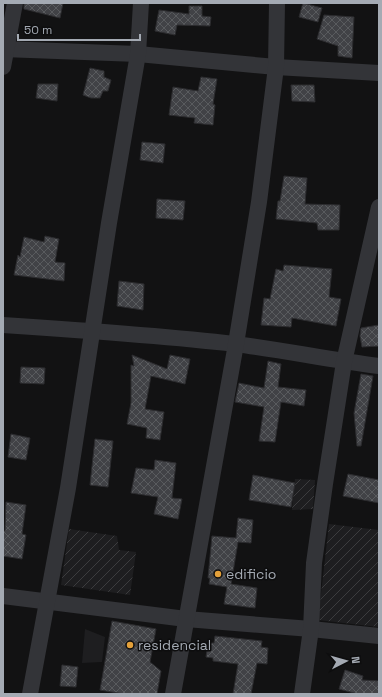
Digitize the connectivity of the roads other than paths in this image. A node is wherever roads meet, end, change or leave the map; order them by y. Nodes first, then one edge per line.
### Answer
1 (14, 3) edge
2 (141, 3) edge
3 (277, 3) edge
4 (5, 49) edge
5 (138, 54) junction
6 (3, 67) edge
7 (276, 67) junction
8 (379, 73) edge
9 (379, 207) edge
10 (3, 325) edge
11 (93, 331) junction
12 (236, 344) junction
13 (344, 362) junction
14 (379, 366) edge
15 (3, 596) edge
16 (47, 601) junction
17 (186, 619) junction
18 (311, 629) junction
19 (379, 636) edge
20 (30, 694) edge
21 (173, 694) edge
22 (302, 694) edge

1 - 4 street
2 - 5 street
3 - 7 street
4 - 5 street
4 - 6 street
5 - 7 street
5 - 11 street
7 - 8 street
7 - 12 street
9 - 13 street
10 - 11 street
11 - 12 street
11 - 16 street
12 - 13 street
12 - 17 street
13 - 14 street
13 - 18 street
15 - 16 street
16 - 17 street
16 - 20 street
17 - 18 street
17 - 21 street
18 - 19 street
18 - 22 street

